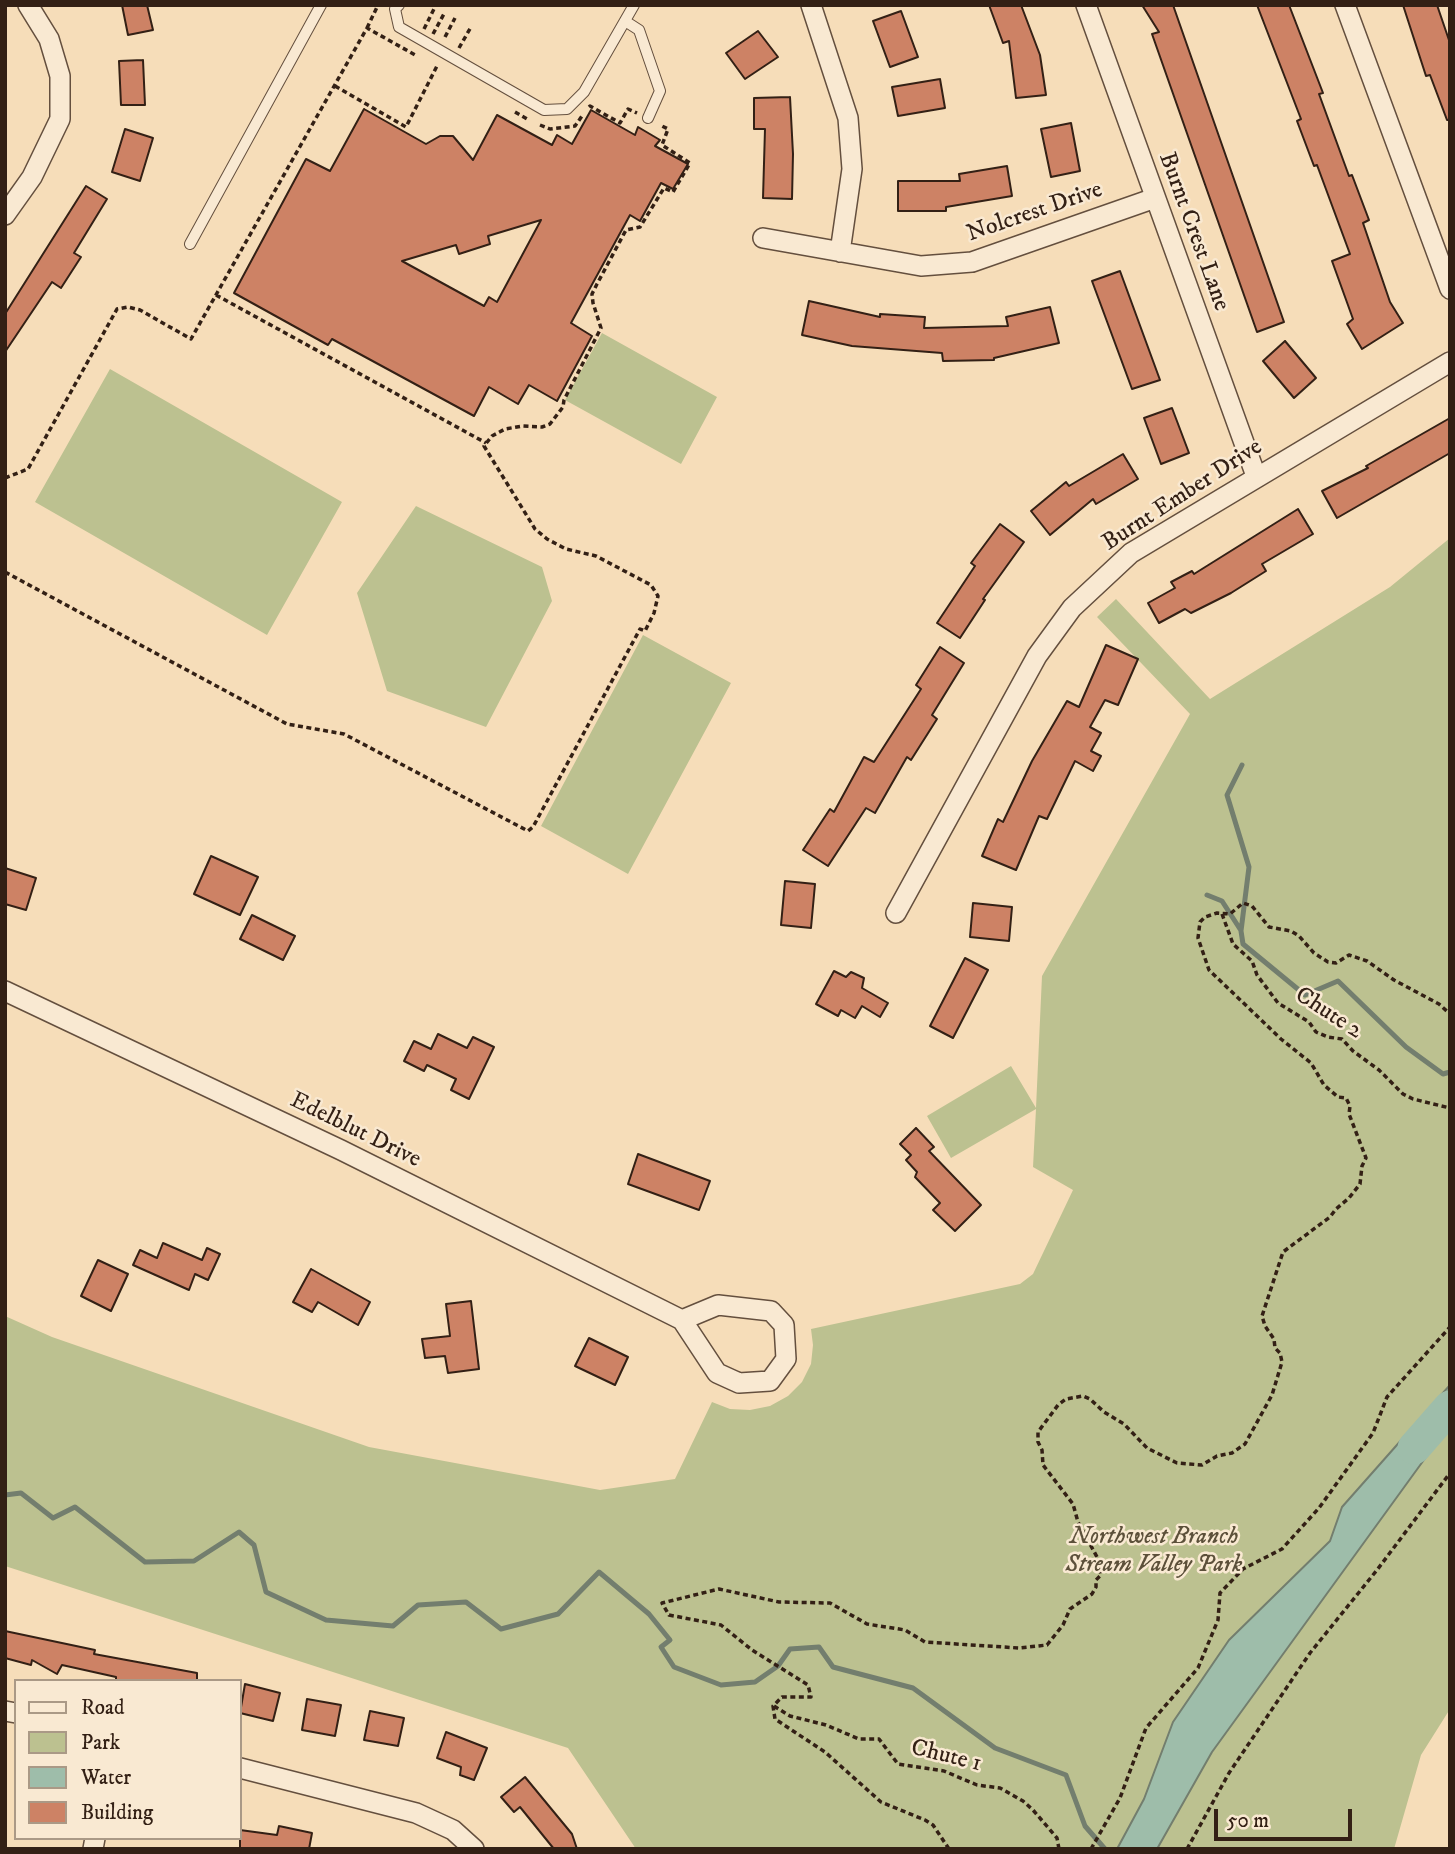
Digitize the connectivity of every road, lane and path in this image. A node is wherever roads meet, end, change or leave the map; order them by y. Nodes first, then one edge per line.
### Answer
1 (28, 5) edge
2 (321, 5) edge
3 (378, 5) edge
4 (399, 5) edge
5 (634, 5) edge
6 (811, 5) edge
7 (1086, 5) edge
8 (1345, 5) edge
9 (435, 7) dead end
10 (445, 12) dead end
11 (455, 18) dead end
12 (625, 22) junction
13 (471, 27) dead end
14 (367, 29) junction
15 (424, 30) dead end
16 (433, 35) dead end
17 (443, 41) dead end
18 (458, 50) dead end
19 (420, 57) dead end
20 (430, 63) dead end
21 (335, 86) junction
22 (505, 106) dead end
23 (648, 118) junction
24 (1155, 198) junction
25 (5, 215) edge
26 (763, 239) dead end
27 (190, 244) dead end
28 (839, 252) junction
29 (1450, 289) edge
30 (216, 295) junction
31 (1450, 362) edge
32 (486, 443) junction
33 (1256, 476) junction
34 (5, 478) edge
35 (5, 572) edge
36 (1222, 912) junction
37 (896, 913) dead end
38 (5, 991) edge
39 (1450, 1014) edge
40 (1450, 1108) edge
41 (682, 1320) junction
42 (1450, 1326) edge
43 (1450, 1473) edge
44 (773, 1706) junction
45 (242, 1769) edge
46 (474, 1849) edge
47 (949, 1849) edge
48 (1059, 1849) edge
49 (1091, 1849) edge
50 (1187, 1849) edge

1 - 25 street
2 - 27 lane
3 - 14 path
4 - 12 lane
5 - 12 lane
6 - 28 street
7 - 24 street, Burnt Crest Lane
8 - 29 street
9 - 15 path
10 - 16 path
11 - 17 path
12 - 23 lane
13 - 18 path
14 - 19 path
14 - 21 path
20 - 21 path
21 - 30 path
22 - 23 path
23 - 32 path
24 - 28 street, Nolcrest Drive
24 - 33 street, Burnt Crest Lane
26 - 28 street, Nolcrest Drive
30 - 32 path
30 - 34 path
31 - 33 street, Burnt Ember Drive
32 - 35 path
33 - 37 street, Burnt Ember Drive
36 - 39 path
36 - 40 path, Chute 2
36 - 44 path
38 - 41 street, Edelblut Drive
41 - 41 street
42 - 49 path
43 - 50 path
44 - 47 path
44 - 48 path, Chute 1
45 - 46 street

